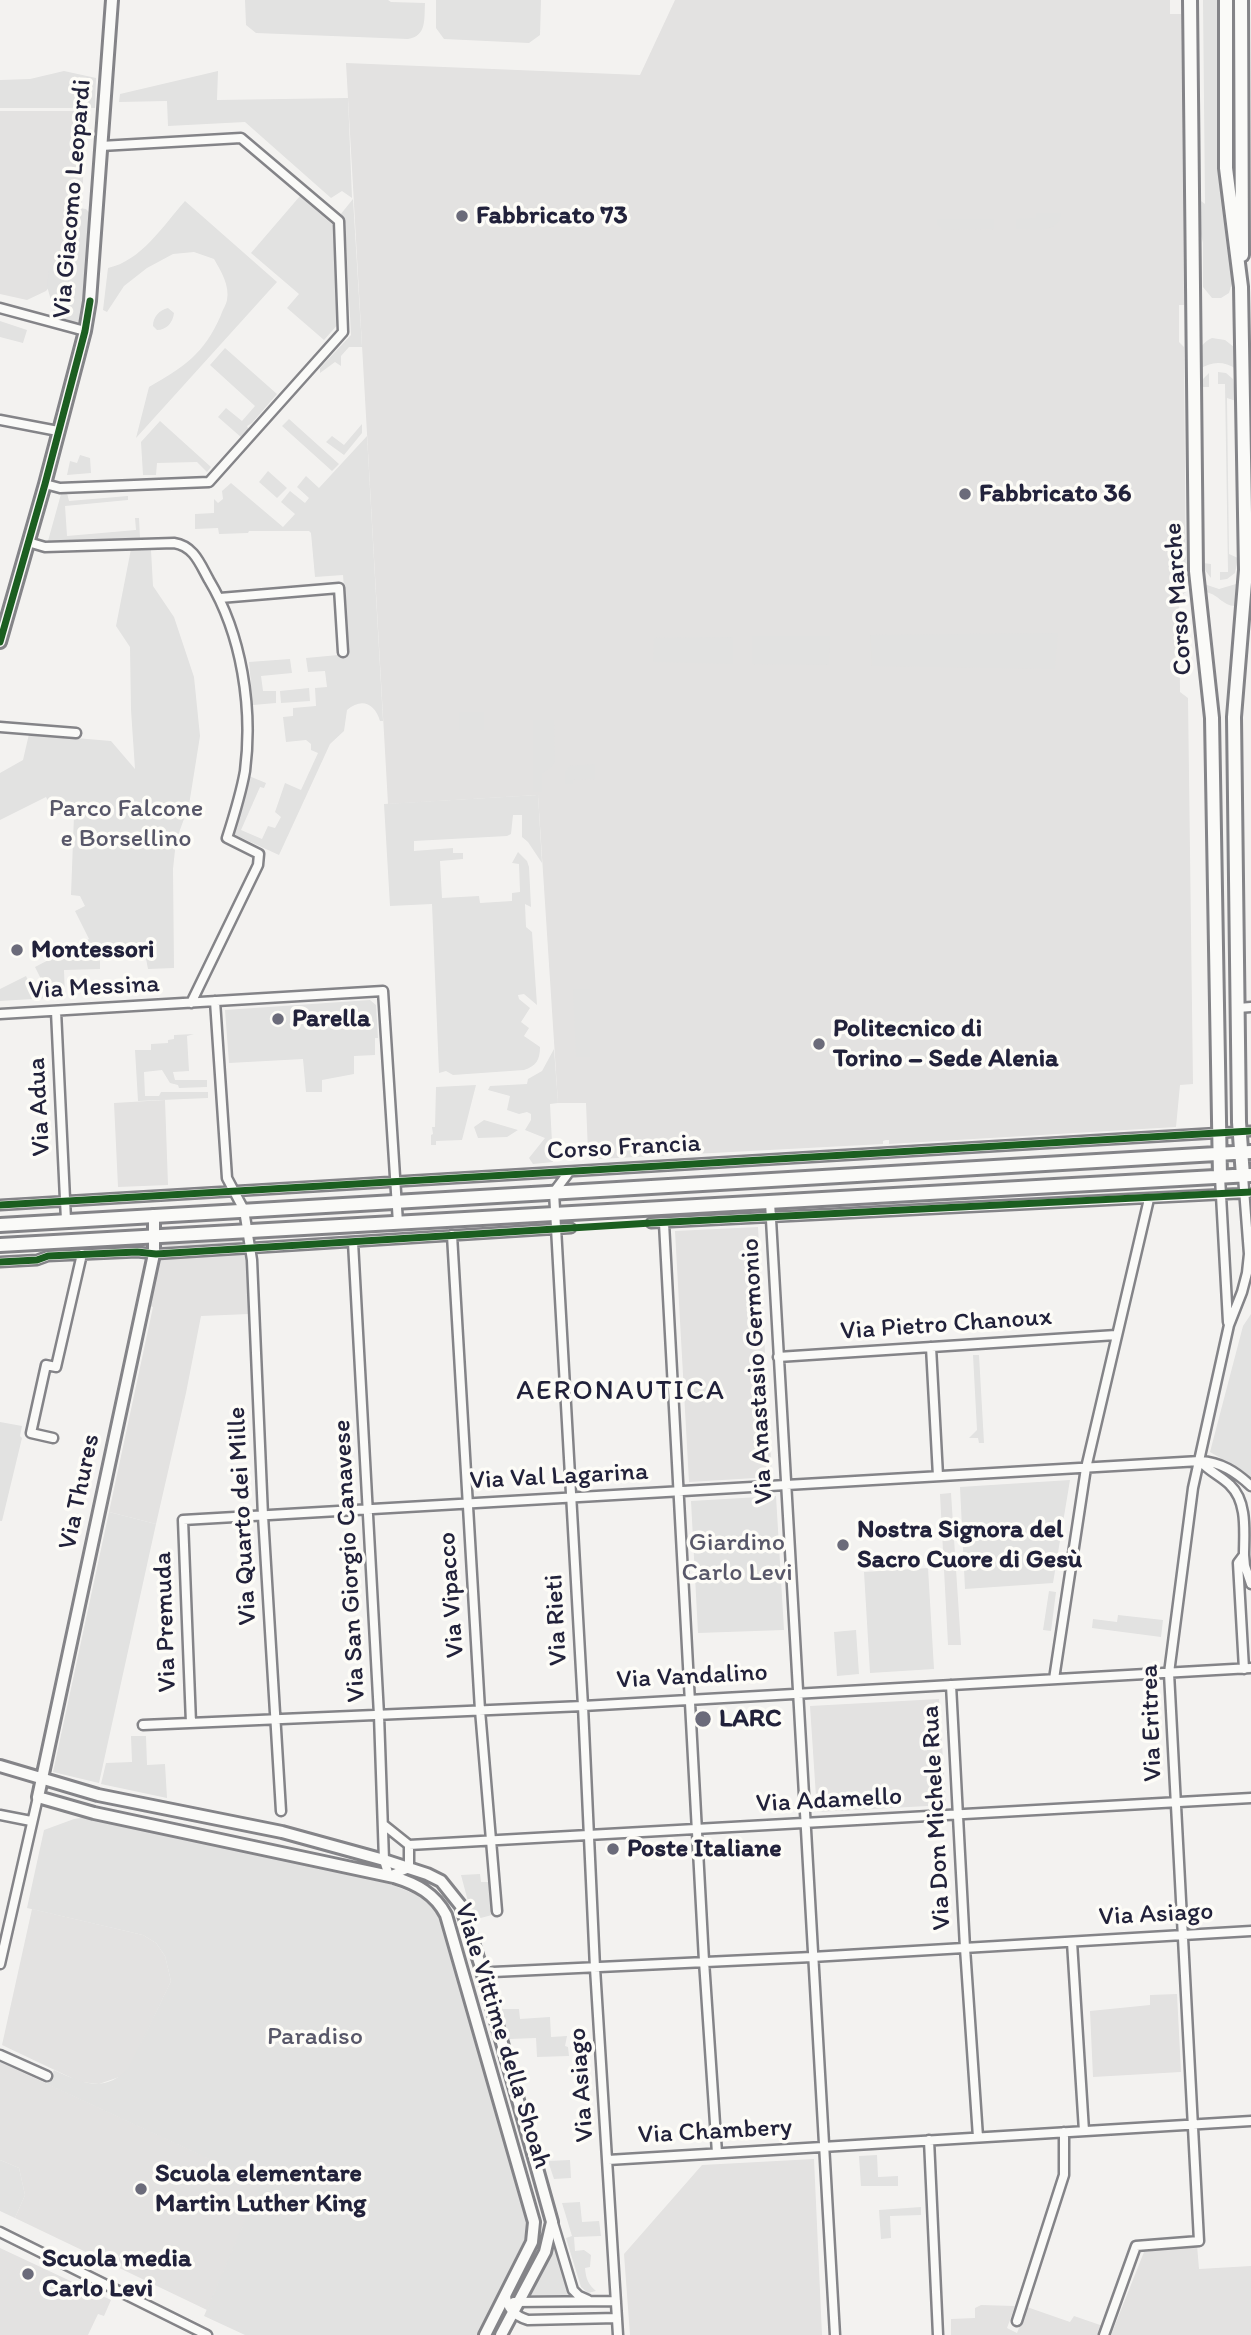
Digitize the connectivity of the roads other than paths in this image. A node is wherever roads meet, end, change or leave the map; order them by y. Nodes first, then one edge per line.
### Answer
1 (112, 0) edge
2 (1190, 0) edge
3 (1226, 0) edge
4 (1241, 0) edge
5 (101, 146) junction
6 (1247, 165) edge
7 (1241, 286) junction
8 (0, 308) edge
9 (85, 331) junction
10 (0, 420) edge
11 (58, 431) junction
12 (45, 484) junction
13 (28, 542) junction
14 (1248, 596) edge
15 (220, 598) junction
16 (0, 642) edge
17 (343, 652) dead end
18 (0, 727) edge
19 (76, 733) dead end
20 (215, 1001) junction
21 (191, 1003) junction
22 (1244, 1007) edge
23 (56, 1011) junction
24 (0, 1014) edge
25 (1245, 1132) edge
26 (1218, 1133) junction
27 (1246, 1153) edge
28 (1219, 1154) junction
29 (569, 1172) junction
30 (1247, 1175) edge
31 (1220, 1177) junction
32 (395, 1182) junction
33 (232, 1191) junction
34 (554, 1192) junction
35 (1248, 1193) edge
36 (153, 1195) junction
37 (1222, 1195) junction
38 (1149, 1199) junction
39 (65, 1201) junction
40 (396, 1201) junction
41 (770, 1202) junction
42 (0, 1205) edge
43 (154, 1215) junction
44 (556, 1215) junction
45 (771, 1218) junction
46 (66, 1220) junction
47 (246, 1221) junction
48 (398, 1223) junction
49 (651, 1223) dead end
50 (664, 1223) junction
51 (0, 1225) edge
52 (571, 1228) dead end
53 (556, 1229) junction
54 (452, 1235) junction
55 (155, 1236) junction
56 (353, 1242) junction
57 (0, 1245) edge
58 (251, 1248) junction
59 (82, 1254) junction
60 (155, 1254) junction
61 (0, 1262) edge
62 (1228, 1325) junction
63 (1116, 1335) junction
64 (931, 1347) junction
65 (778, 1357) junction
66 (53, 1438) dead end
67 (1200, 1461) junction
68 (1086, 1468) junction
69 (938, 1476) junction
70 (786, 1485) junction
71 (1251, 1486) edge
72 (678, 1491) junction
73 (571, 1498) junction
74 (467, 1504) junction
75 (368, 1510) junction
76 (263, 1516) junction
77 (183, 1520) joint
78 (1244, 1555) junction
79 (1251, 1584) edge
80 (1247, 1669) edge
81 (1169, 1673) junction
82 (1054, 1679) junction
83 (951, 1685) junction
84 (798, 1694) junction
85 (690, 1700) junction
86 (583, 1706) junction
87 (480, 1710) junction
88 (379, 1714) junction
89 (275, 1719) junction
90 (191, 1723) junction
91 (143, 1725) dead end
92 (0, 1766) edge
93 (42, 1778) junction
94 (38, 1797) junction
95 (1251, 1798) edge
96 (1176, 1802) junction
97 (281, 1811) dead end
98 (958, 1814) junction
99 (0, 1815) edge
100 (32, 1821) junction
101 (804, 1823) junction
102 (384, 1825) junction
103 (698, 1829) junction
104 (285, 1832) junction
105 (589, 1835) junction
106 (490, 1841) junction
107 (409, 1845) junction
108 (281, 1853) junction
109 (384, 1860) junction
110 (409, 1868) junction
111 (389, 1876) junction
112 (0, 1907) edge
113 (12, 1910) junction
114 (497, 1911) dead end
115 (1251, 1931) edge
116 (1184, 1935) junction
117 (1072, 1942) junction
118 (965, 1948) junction
119 (813, 1957) junction
120 (704, 1961) junction
121 (0, 1964) edge
122 (595, 1968) junction
123 (493, 1972) dead end
124 (0, 2055) edge
125 (47, 2076) dead end
126 (1251, 2121) edge
127 (1194, 2124) junction
128 (1084, 2131) junction
129 (1064, 2132) junction
130 (978, 2137) junction
131 (929, 2140) junction
132 (824, 2147) junction
133 (717, 2153) junction
134 (608, 2160) junction
135 (552, 2222) junction
136 (0, 2232) edge
137 (591, 2301) junction
138 (509, 2304) junction
139 (616, 2309) junction
140 (533, 2320) junction
141 (1017, 2321) dead end
142 (502, 2334) edge
143 (207, 2335) edge
144 (485, 2335) edge
145 (618, 2335) edge
146 (835, 2335) edge
147 (939, 2335) edge
148 (1104, 2335) edge

1 - 5 street, Via Giacomo Leopardi
2 - 26 main road, Corso Marche
3 - 7 main road, Corso Marche
4 - 6 main road
5 - 9 street, Via Giacomo Leopardi
5 - 12 street
6 - 7 main road
7 - 14 main road, Corso Marche
8 - 9 street
9 - 11 street, Via Giacomo Leopardi
10 - 11 street
11 - 12 street, Via Giacomo Leopardi
12 - 13 street, Via Giacomo Leopardi
13 - 15 street
13 - 16 street, Via Giacomo Leopardi
14 - 22 main road, Corso Marche
15 - 17 street
15 - 21 street
18 - 19 street
20 - 21 street, Via Messina
20 - 32 street, Via Messina
20 - 33 street
21 - 23 street, Via Messina
22 - 25 main road, Corso Marche
23 - 24 street, Via Messina
23 - 39 street, Via Adua
25 - 26 street, Corso Francia
25 - 27 main road, Corso Marche
26 - 28 main road, Corso Marche
26 - 29 street, Corso Francia
27 - 28 main road, Corso Francia
27 - 30 main road, Corso Marche
28 - 31 main road, Corso Marche
28 - 34 main road, Corso Francia
29 - 32 street, Corso Francia
29 - 34 street
30 - 31 main road, Corso Francia
30 - 35 street, Corso Marche
31 - 37 street, Corso Marche
31 - 41 main road, Corso Francia
32 - 33 street, Corso Francia
32 - 40 street
33 - 36 street, Corso Francia
33 - 47 street
34 - 40 main road, Corso Francia
34 - 44 street, Via Rieti
35 - 37 street
35 - 62 street
36 - 39 street, Corso Francia
36 - 43 street, Via Thures
37 - 38 street
37 - 62 street
38 - 45 street
38 - 63 street
39 - 42 street, Corso Francia
39 - 46 street, Via Adua
40 - 47 main road, Corso Francia
40 - 48 street
41 - 44 main road, Corso Francia
41 - 45 street, Via Anastasio Germonio
43 - 46 main road, Corso Francia
43 - 47 main road, Corso Francia
43 - 55 street, Via Thures
44 - 48 main road, Corso Francia
44 - 53 street, Via Rieti
45 - 50 street
45 - 65 street, Via Anastasio Germonio
46 - 51 main road, Corso Francia
47 - 48 main road, Corso Francia
47 - 55 main road, Corso Francia
47 - 58 street, Via Quarto dei Mille
49 - 50 street
50 - 72 street
52 - 53 street
53 - 54 street
53 - 73 street, Via Rieti
54 - 56 street
54 - 74 street, Via Vipacco
55 - 57 main road, Corso Francia
55 - 60 street, Via Thures
56 - 58 street
56 - 75 street, Via San Giorgio Canavese
58 - 60 street
58 - 76 street, Via Quarto dei Mille
59 - 60 street
59 - 61 street
59 - 66 street
60 - 93 street, Via Thures
62 - 67 street, Via Eritrea
63 - 64 street, Via Pietro Chanoux
63 - 68 street
64 - 65 street, Via Pietro Chanoux
64 - 69 street
65 - 70 street, Via Anastasio Germonio
67 - 68 street, Via Val Lagarina
67 - 71 street
67 - 78 street, Via Vandalino
67 - 81 street, Via Eritrea
68 - 69 street, Via Val Lagarina
68 - 82 street
69 - 70 street, Via Val Lagarina
70 - 72 street, Via Val Lagarina
70 - 84 street, Via Anastasio Germonio
72 - 73 street, Via Val Lagarina
72 - 85 street
73 - 74 street, Via Val Lagarina
73 - 86 street, Via Rieti
74 - 75 street, Via Val Lagarina
74 - 87 street, Via Vipacco
75 - 76 street, Via Val Lagarina
75 - 88 street, Via San Giorgio Canavese
76 - 77 street, Via Val Lagarina
76 - 89 street, Via Quarto dei Mille
77 - 90 street, Via Premuda
78 - 79 street, Via Vandalino
78 - 80 street, Via Vandalino
80 - 81 street, Via Vandalino
81 - 82 street, Via Vandalino
81 - 96 street, Via Eritrea
82 - 83 street, Via Vandalino
83 - 84 street, Via Vandalino
83 - 98 street, Via Don Michele Rua
84 - 85 street, Via Vandalino
84 - 101 street, Via Anastasio Germonio
85 - 86 street, Via Vandalino
85 - 103 street
86 - 87 street, Via Vandalino
86 - 105 street, Via Rieti
87 - 88 street, Via Vandalino
87 - 106 street, Via Vipacco
88 - 89 street, Via Vandalino
88 - 102 street, Via San Giorgio Canavese
89 - 90 street, Via Vandalino
89 - 97 street, Via Quarto dei Mille
90 - 91 street, Via Vandalino
92 - 93 street
93 - 94 street, Via Thures
93 - 104 street, Viale Vittime della Shoah
94 - 100 street
94 - 108 street, Viale Vittime della Shoah
95 - 96 street, Via Adamello
96 - 98 street, Via Adamello
96 - 116 street, Via Eritrea
98 - 101 street, Via Adamello
98 - 118 street, Via Don Michele Rua
99 - 100 street
100 - 113 street
101 - 103 street, Via Adamello
101 - 119 street, Via Anastasio Germonio
102 - 107 street
102 - 109 street, Via San Giorgio Canavese
103 - 105 street, Via Adamello
103 - 120 street
104 - 108 street
104 - 109 street, Viale Vittime della Shoah
105 - 106 street, Via Adamello
105 - 122 street, Via Rieti
106 - 107 street, Via Adamello
106 - 114 street, Via Vipacco
107 - 110 street
108 - 111 street, Viale Vittime della Shoah
109 - 110 street, Viale Vittime della Shoah
109 - 111 street, Via San Giorgio Canavese
110 - 111 street
110 - 135 street, Viale Vittime della Shoah
111 - 138 street, Viale Vittime della Shoah
112 - 113 street
113 - 121 street
115 - 116 street, Via Asiago
116 - 117 street, Via Asiago
116 - 127 street, Via Eritrea
117 - 118 street, Via Asiago
117 - 128 street
118 - 119 street, Via Asiago
118 - 130 street, Via Don Michele Rua
119 - 120 street, Via Asiago
119 - 132 street
120 - 122 street, Via Asiago
120 - 133 street
122 - 123 street
122 - 134 street, Via Asiago
124 - 125 street
126 - 127 street, Via Chambery
127 - 128 street, Via Chambery
127 - 148 street
128 - 129 street, Via Chambery
129 - 130 street, Via Chambery
129 - 141 street
130 - 131 street, Via Chambery
131 - 132 street, Via Chambery
131 - 147 street
132 - 133 street, Via Chambery
132 - 146 street, Via Chambery
133 - 134 street, Via Chambery
134 - 139 street, Via Asiago
135 - 137 street, Viale Vittime della Shoah
135 - 138 street, Viale Vittime della Shoah
136 - 143 street
137 - 138 street
137 - 139 street
138 - 140 street
138 - 142 street, Viale Vittime della Shoah
138 - 144 street, Viale Vittime della Shoah
139 - 140 street
139 - 145 street
140 - 142 street

